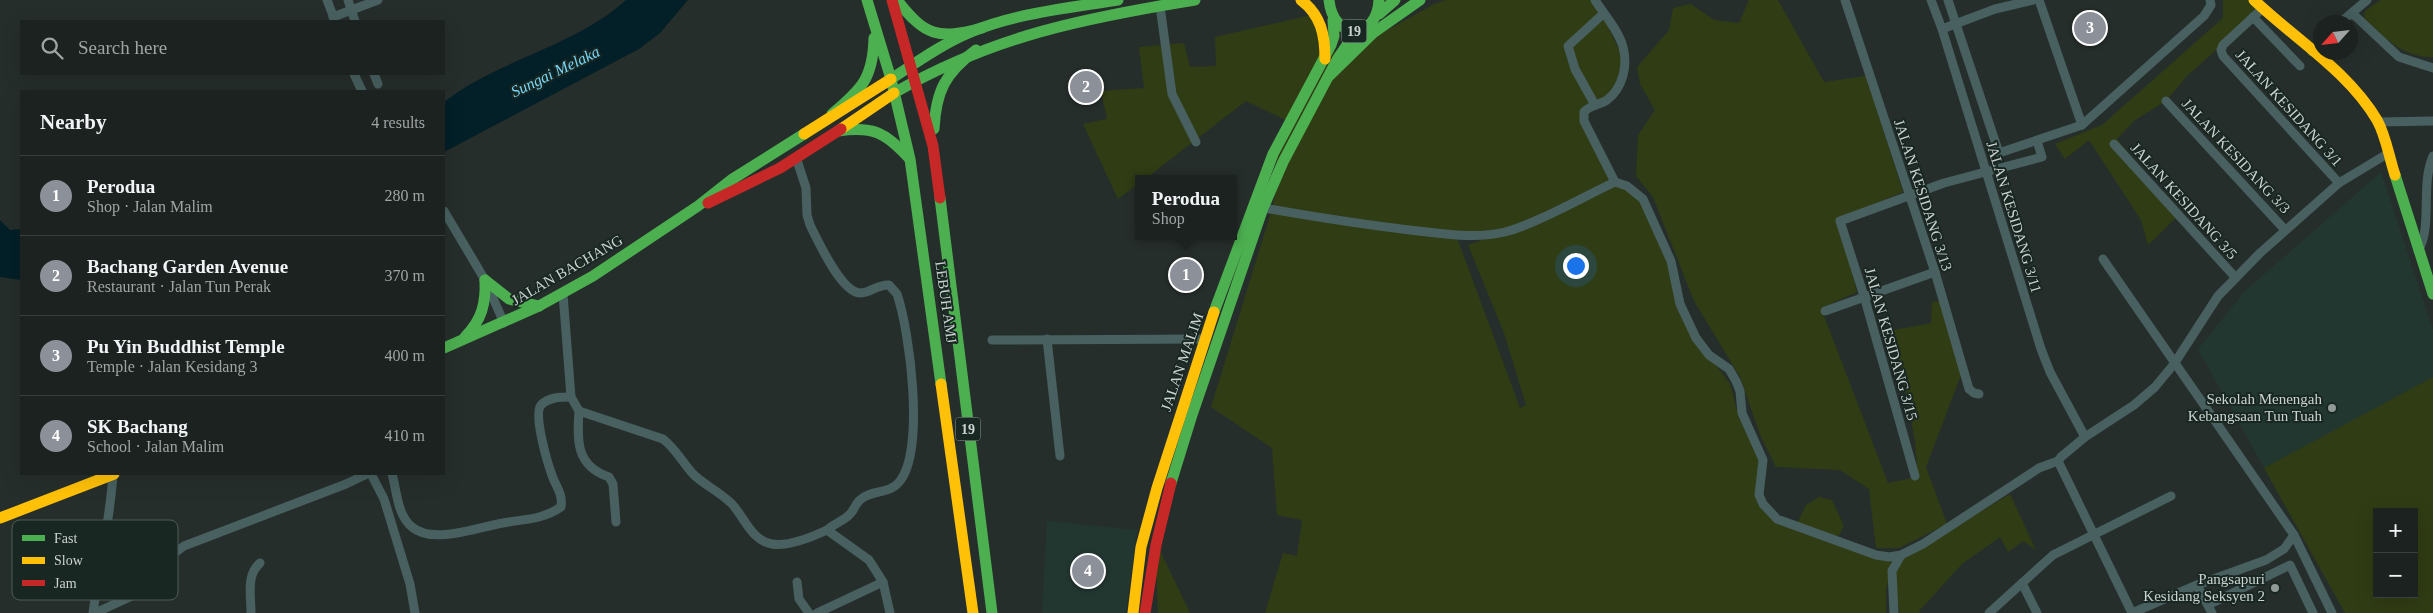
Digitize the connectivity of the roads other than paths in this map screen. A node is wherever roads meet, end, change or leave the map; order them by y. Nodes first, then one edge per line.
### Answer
1 (327, 0) edge
2 (348, 0) edge
3 (378, 0) edge
4 (867, 0) edge
5 (892, 0) edge
6 (897, 0) edge
7 (1118, 0) edge
8 (1194, 0) edge
9 (1301, 0) edge
10 (1318, 0) edge
11 (1329, 0) edge
12 (1379, 0) edge
13 (1396, 0) edge
14 (1420, 0) edge
15 (1595, 0) edge
16 (1845, 0) edge
17 (1931, 0) edge
18 (1948, 0) edge
19 (2033, 0) edge
20 (2039, 0) edge
21 (2367, 0) edge
22 (2210, 3) edge
23 (2258, 4) edge
24 (1160, 6) junction
25 (351, 10) junction
26 (2352, 13) joint
27 (1379, 14) junction
28 (1603, 14) junction
29 (873, 16) junction
30 (2253, 17) junction
31 (1332, 18) junction
32 (334, 19) edge
33 (355, 20) edge
34 (1955, 24) junction
35 (982, 28) junction
36 (1942, 29) junction
37 (1362, 30) junction
38 (976, 50) junction
39 (2312, 52) joint
40 (1324, 59) junction
41 (912, 65) junction
42 (2300, 66) dead end
43 (2433, 68) edge
44 (354, 75) edge
45 (374, 75) edge
46 (1330, 75) junction
47 (891, 79) junction
48 (916, 80) junction
49 (378, 84) dead end
50 (362, 90) edge
51 (894, 93) junction
52 (2166, 101) dead end
53 (1595, 105) junction
54 (832, 114) junction
55 (2433, 121) edge
56 (2378, 122) junction
57 (2082, 125) junction
58 (838, 131) junction
59 (2037, 141) junction
60 (1196, 142) dead end
61 (2114, 144) dead end
62 (933, 146) junction
63 (2387, 154) junction
64 (2433, 156) edge
65 (796, 157) junction
66 (910, 160) junction
67 (1986, 172) junction
68 (1615, 182) junction
69 (2339, 184) junction
70 (1908, 196) junction
71 (698, 206) junction
72 (1264, 208) junction
73 (445, 213) edge
74 (2285, 230) junction
75 (2418, 251) junction
76 (2103, 259) dead end
77 (2428, 267) edge
78 (1935, 272) junction
79 (2235, 277) junction
80 (485, 280) junction
81 (563, 294) junction
82 (2433, 294) edge
83 (1864, 296) junction
84 (539, 306) junction
85 (1825, 310) dead end
86 (504, 323) junction
87 (1047, 338) junction
88 (1204, 339) junction
89 (992, 340) dead end
90 (460, 342) junction
91 (445, 348) edge
92 (2174, 364) junction
93 (1979, 394) dead end
94 (570, 397) junction
95 (579, 411) junction
96 (2085, 437) junction
97 (1060, 456) dead end
98 (2058, 461) junction
99 (110, 475) edge
100 (113, 475) edge
101 (364, 475) edge
102 (367, 475) edge
103 (392, 475) edge
104 (1915, 476) dead end
105 (2171, 496) dead end
106 (0, 518) edge
107 (108, 520) edge
108 (616, 522) dead end
109 (828, 530) junction
110 (2092, 534) junction
111 (2294, 535) junction
112 (178, 550) edge
113 (1901, 555) junction
114 (260, 563) dead end
115 (797, 582) dead end
116 (883, 582) junction
117 (2022, 583) junction
118 (2197, 585) junction
119 (95, 600) edge
120 (123, 600) edge
121 (2210, 609) edge
122 (94, 613) edge
123 (252, 613) edge
124 (414, 613) edge
125 (808, 613) edge
126 (817, 613) edge
127 (890, 613) edge
128 (973, 613) edge
129 (992, 613) edge
130 (1133, 613) edge
131 (1145, 613) edge
132 (1894, 613) edge
133 (1989, 613) edge
134 (2037, 613) edge
135 (2132, 613) edge
136 (2313, 613) edge
137 (2332, 613) edge

1 - 32 street
2 - 25 street
3 - 25 street
4 - 29 main road, LEBUH AMJ / 19
5 - 41 main road, LEBUH AMJ / 19
6 - 35 main road
7 - 35 main road
8 - 24 main road
9 - 40 main road
10 - 31 main road
11 - 31 main road, 19
12 - 27 main road, 19
13 - 27 main road, 19
14 - 46 main road
15 - 28 street
16 - 70 street, JALAN KESIDANG 3/13
17 - 36 street, JALAN KESIDANG 3/11
18 - 34 street
19 - 34 street
20 - 57 street
21 - 26 street
22 - 57 street
23 - 30 street
23 - 39 main road
24 - 38 main road
24 - 60 street
25 - 32 street
25 - 33 street
26 - 43 street
27 - 37 main road, 19
28 - 53 street
28 - 53 street
29 - 47 main road, LEBUH AMJ / 19
29 - 54 main road
30 - 42 street
30 - 69 street, JALAN KESIDANG 3/1
31 - 37 main road, 19
31 - 40 main road, JALAN MALIM / 19
34 - 36 street
34 - 59 street
35 - 41 main road, JALAN BACHANG
36 - 67 street, JALAN KESIDANG 3/11
37 - 46 main road, JALAN MALIM / 19
38 - 48 main road, JALAN BACHANG
38 - 62 main road
39 - 56 main road
40 - 88 main road, JALAN MALIM / 19
41 - 47 main road, JALAN BACHANG
41 - 48 main road, LEBUH AMJ / 19
44 - 50 street
45 - 49 street
46 - 72 main road, JALAN MALIM / 19
47 - 51 main road, LEBUH AMJ / 19
47 - 54 main road, JALAN BACHANG
48 - 51 main road, JALAN BACHANG
48 - 62 main road, LEBUH AMJ / 19
51 - 58 main road, JALAN BACHANG
51 - 66 main road, LEBUH AMJ / 19
52 - 74 street, JALAN KESIDANG 3/3
53 - 68 street
54 - 71 main road, JALAN BACHANG
55 - 56 street
56 - 63 main road
57 - 59 street
58 - 65 main road, JALAN BACHANG
58 - 66 main road
59 - 67 street
61 - 79 street, JALAN KESIDANG 3/5
62 - 129 main road, LEBUH AMJ / 19
63 - 69 street
63 - 75 main road
64 - 75 street
65 - 71 main road, JALAN BACHANG
65 - 109 street
66 - 128 main road, LEBUH AMJ / 19
67 - 70 street
67 - 96 street, JALAN KESIDANG 3/11
68 - 72 street
68 - 113 street
69 - 74 street
70 - 78 street, JALAN KESIDANG 3/13
70 - 83 street, JALAN KESIDANG 3/15
71 - 81 main road, JALAN BACHANG
72 - 131 main road, JALAN MALIM / 19
73 - 80 street
74 - 79 street
75 - 77 main road
76 - 92 street
77 - 82 main road
78 - 83 street
78 - 93 street, JALAN KESIDANG 3/13
79 - 92 street
80 - 84 main road
80 - 86 street
80 - 90 main road
81 - 84 main road, JALAN BACHANG
81 - 94 street
83 - 85 street
83 - 104 street, JALAN KESIDANG 3/15
84 - 86 main road, JALAN BACHANG
86 - 90 main road, JALAN BACHANG
87 - 88 street
87 - 89 street
87 - 97 street
88 - 130 main road, JALAN MALIM / 19
90 - 91 main road, JALAN BACHANG
92 - 96 street
92 - 111 street
94 - 95 street
94 - 103 street
95 - 108 street
95 - 109 street
96 - 98 street
98 - 110 street
98 - 113 street
99 - 106 main road
100 - 107 street
101 - 112 street
102 - 124 street
105 - 110 street
109 - 116 street
110 - 117 street
110 - 135 street
111 - 118 street
111 - 137 street
113 - 132 street
114 - 123 street
115 - 125 street
116 - 126 street
116 - 127 street
117 - 133 street
117 - 134 street
118 - 121 street
118 - 135 street
119 - 122 street
120 - 122 street
121 - 136 street

